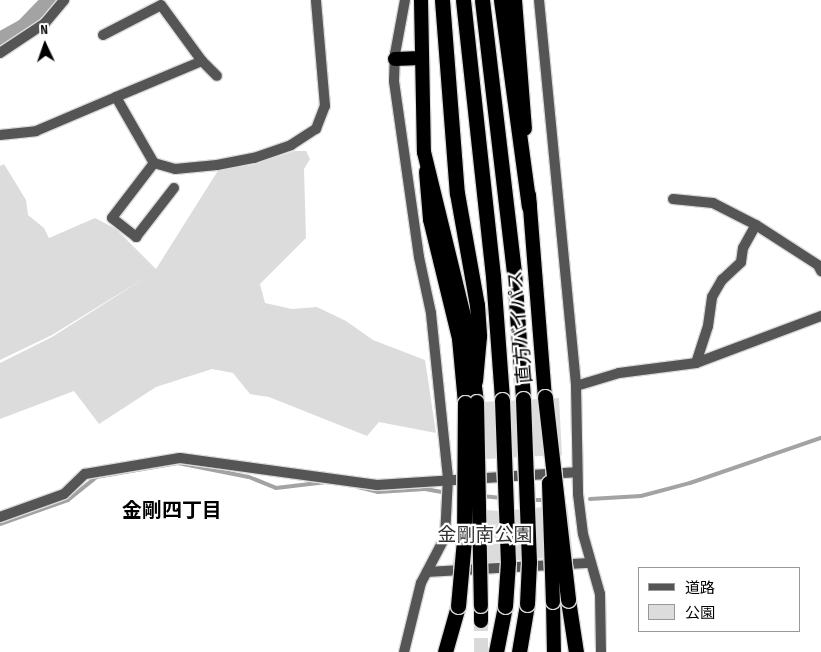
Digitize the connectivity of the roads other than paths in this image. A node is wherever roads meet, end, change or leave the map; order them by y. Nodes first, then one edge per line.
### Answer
1 (64, 0) edge
2 (316, 0) edge
3 (405, 0) edge
4 (421, 0) edge
5 (442, 0) edge
6 (463, 0) edge
7 (482, 0) edge
8 (501, 0) edge
9 (515, 0) edge
10 (539, 0) edge
11 (103, 35) dead end
12 (0, 53) edge
13 (421, 58) junction
14 (395, 59) junction
15 (202, 61) junction
16 (217, 76) dead end
17 (116, 97) junction
18 (0, 135) edge
19 (154, 164) junction
20 (426, 171) junction
21 (174, 188) dead end
22 (673, 199) dead end
23 (529, 206) junction
24 (756, 225) junction
25 (821, 271) edge
26 (821, 316) edge
27 (696, 363) junction
28 (476, 381) junction
29 (576, 386) junction
30 (545, 397) joint
31 (471, 403) junction
32 (576, 472) junction
33 (448, 478) junction
34 (0, 517) edge
35 (590, 563) junction
36 (427, 572) junction
37 (560, 601) junction
38 (481, 621) tunnel mouth
39 (404, 652) edge
40 (445, 652) edge
41 (496, 652) edge
42 (519, 652) edge
43 (554, 652) edge
44 (576, 652) edge
45 (601, 652) edge

1 - 12 street
2 - 19 street
3 - 14 street
4 - 13 highway
5 - 28 highway
6 - 41 highway, bridge
7 - 42 highway, bridge
8 - 23 highway
9 - 23 highway, 直方バイパス
10 - 29 street
11 - 15 street
13 - 14 highway
13 - 20 highway
14 - 33 street
15 - 16 street
15 - 17 street
17 - 18 street
17 - 19 street
19 - 21 street
20 - 28 highway
20 - 31 highway
22 - 24 street
23 - 30 highway, 直方バイパス
24 - 25 street
24 - 27 street
26 - 27 street
27 - 29 street
28 - 31 highway
29 - 32 street
30 - 37 highway, bridge
31 - 38 highway, bridge
31 - 40 highway, bridge
32 - 33 street
32 - 35 street
33 - 34 street
33 - 36 street
35 - 36 street
35 - 45 street
36 - 39 street
37 - 43 highway
37 - 44 highway

